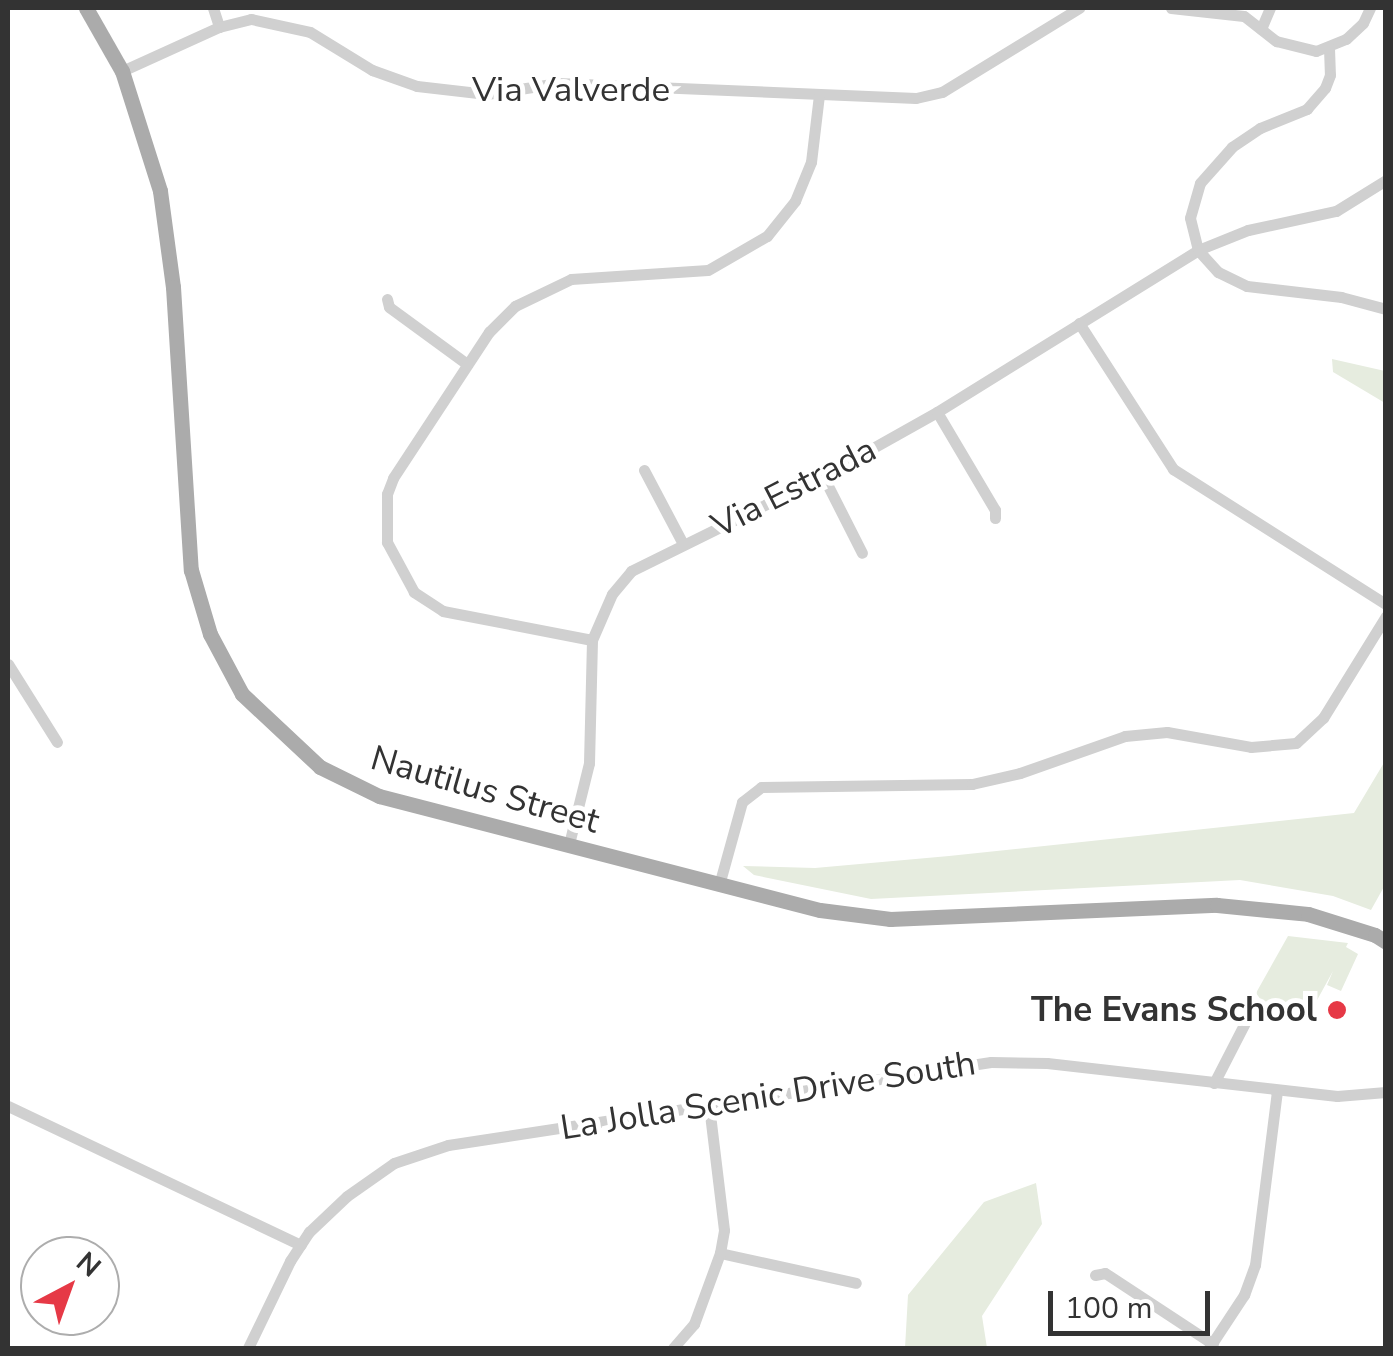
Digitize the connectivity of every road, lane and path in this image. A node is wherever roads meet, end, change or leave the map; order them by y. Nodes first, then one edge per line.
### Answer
1 (86, 8) edge
2 (213, 8) edge
3 (1079, 8) edge
4 (1171, 8) edge
5 (1270, 8) edge
6 (1370, 8) edge
7 (219, 28) junction
8 (1261, 29) junction
9 (1329, 48) junction
10 (122, 70) junction
11 (819, 95) junction
12 (1386, 180) edge
13 (1198, 250) junction
14 (387, 298) dead end
15 (1386, 310) edge
16 (1079, 323) junction
17 (468, 364) junction
18 (937, 412) junction
19 (644, 470) dead end
20 (822, 476) junction
21 (994, 518) dead end
22 (684, 544) junction
23 (862, 553) dead end
24 (1386, 604) edge
25 (1386, 616) edge
26 (592, 640) junction
27 (8, 664) edge
28 (57, 742) dead end
29 (569, 844) junction
30 (719, 885) junction
31 (1386, 942) edge
32 (1252, 1008) dead end
33 (1214, 1083) junction
34 (1278, 1090) junction
35 (1386, 1092) edge
36 (8, 1106) edge
37 (709, 1106) junction
38 (301, 1245) junction
39 (720, 1253) junction
40 (1095, 1274) dead end
41 (856, 1284) dead end
42 (1211, 1346) edge
43 (248, 1348) edge
44 (672, 1348) edge

1 - 10 main road, Nautilus Street
2 - 7 street
3 - 11 street, Via Valverde
4 - 8 street
5 - 8 street
6 - 9 street
7 - 10 street, Via Valverde
7 - 11 street, Via Valverde
8 - 9 street
9 - 13 street
10 - 29 main road, Nautilus Street
11 - 17 street
12 - 13 street, Via Estrada
13 - 15 street
13 - 16 street, Via Estrada
14 - 17 street
16 - 18 street, Via Estrada
16 - 24 street
17 - 26 street
18 - 20 street, Via Estrada
18 - 21 street
19 - 22 street
20 - 22 street, Via Estrada
20 - 23 street
22 - 26 street, Via Estrada
25 - 30 street
26 - 29 street, Via Estrada
27 - 28 street
29 - 30 main road, Nautilus Street
30 - 31 main road, Nautilus Street
32 - 33 street
33 - 34 street, La Jolla Scenic Drive South
33 - 37 street, La Jolla Scenic Drive South
34 - 35 street, La Jolla Scenic Drive South
34 - 42 street
36 - 38 street
37 - 38 street, La Jolla Scenic Drive South
37 - 39 street
38 - 43 street, La Jolla Scenic Drive South
39 - 41 street
39 - 44 street
40 - 42 street

